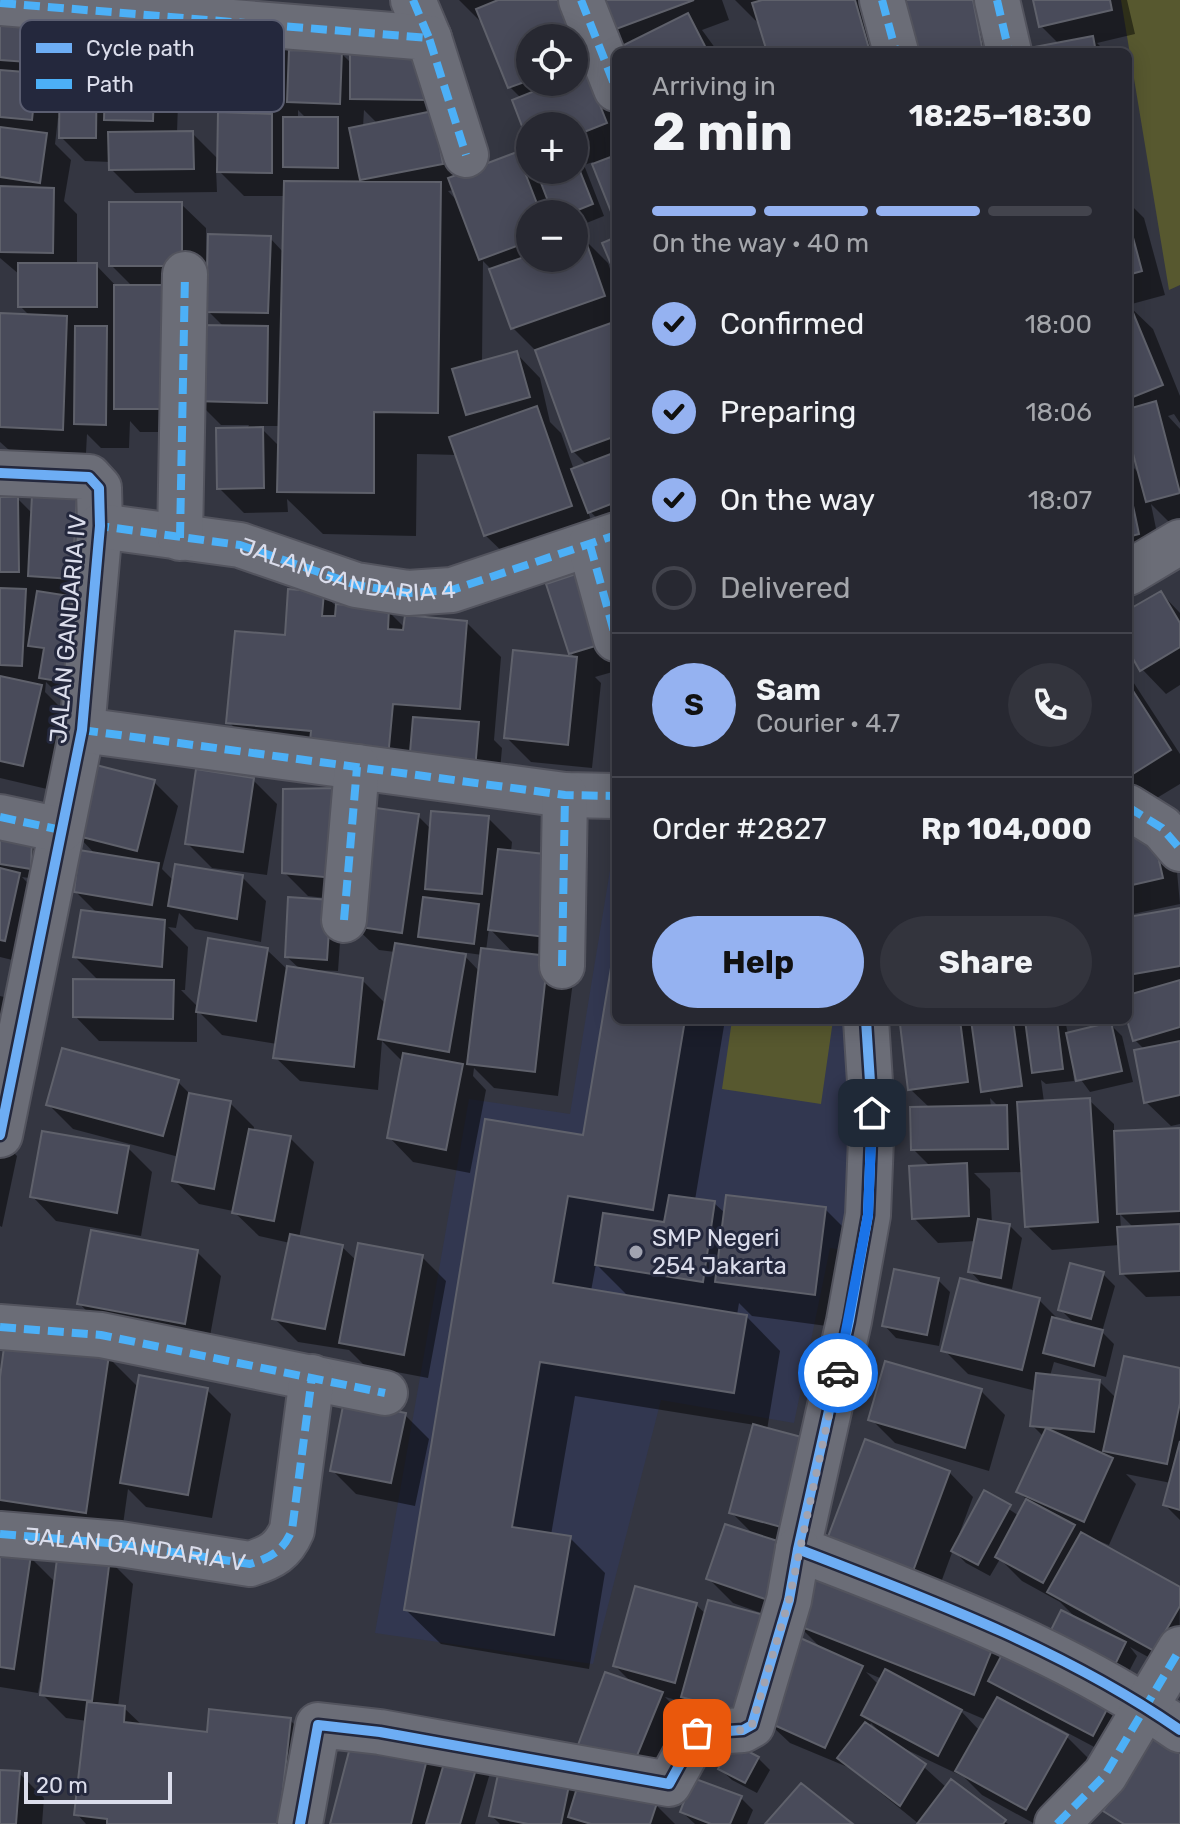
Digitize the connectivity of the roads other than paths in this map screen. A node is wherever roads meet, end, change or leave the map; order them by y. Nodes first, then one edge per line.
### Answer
1 (581, 0) edge
2 (882, 0) edge
3 (997, 0) edge
4 (0, 3) edge
5 (421, 19) edge
6 (895, 48) edge
7 (1008, 48) edge
8 (612, 79) edge
9 (466, 155) dead end
10 (185, 274) dead end
11 (0, 473) edge
12 (100, 526) junction
13 (180, 538) junction
14 (605, 539) edge
15 (1180, 542) edge
16 (1132, 571) edge
17 (612, 603) edge
18 (82, 730) junction
19 (357, 767) junction
20 (565, 795) junction
21 (612, 796) edge
22 (1132, 809) edge
23 (0, 817) edge
24 (61, 830) junction
25 (1180, 849) edge
26 (344, 920) dead end
27 (562, 966) dead end
28 (866, 1024) edge
29 (0, 1135) edge
30 (0, 1327) edge
31 (312, 1377) junction
32 (385, 1393) dead end
33 (0, 1534) edge
34 (798, 1549) junction
35 (1180, 1649) edge
36 (1163, 1718) edge
37 (300, 1824) edge
38 (1057, 1824) edge

1 - 8 street
2 - 6 street
3 - 7 street
4 - 5 street
5 - 9 street
10 - 13 street
11 - 12 street, JALAN GANDARIA IV
12 - 13 street, JALAN GANDARIA 4
12 - 18 street, JALAN GANDARIA IV
13 - 14 street, JALAN GANDARIA 4
14 - 17 street
15 - 16 street
18 - 19 street
18 - 24 street, JALAN GANDARIA IV
19 - 20 street
19 - 26 street
20 - 21 street
20 - 27 street
22 - 25 street
23 - 24 street
24 - 29 street, JALAN GANDARIA IV
28 - 34 street
30 - 31 street
31 - 32 street
31 - 33 street, JALAN GANDARIA V
34 - 36 street
34 - 37 street
35 - 36 street
36 - 38 street

